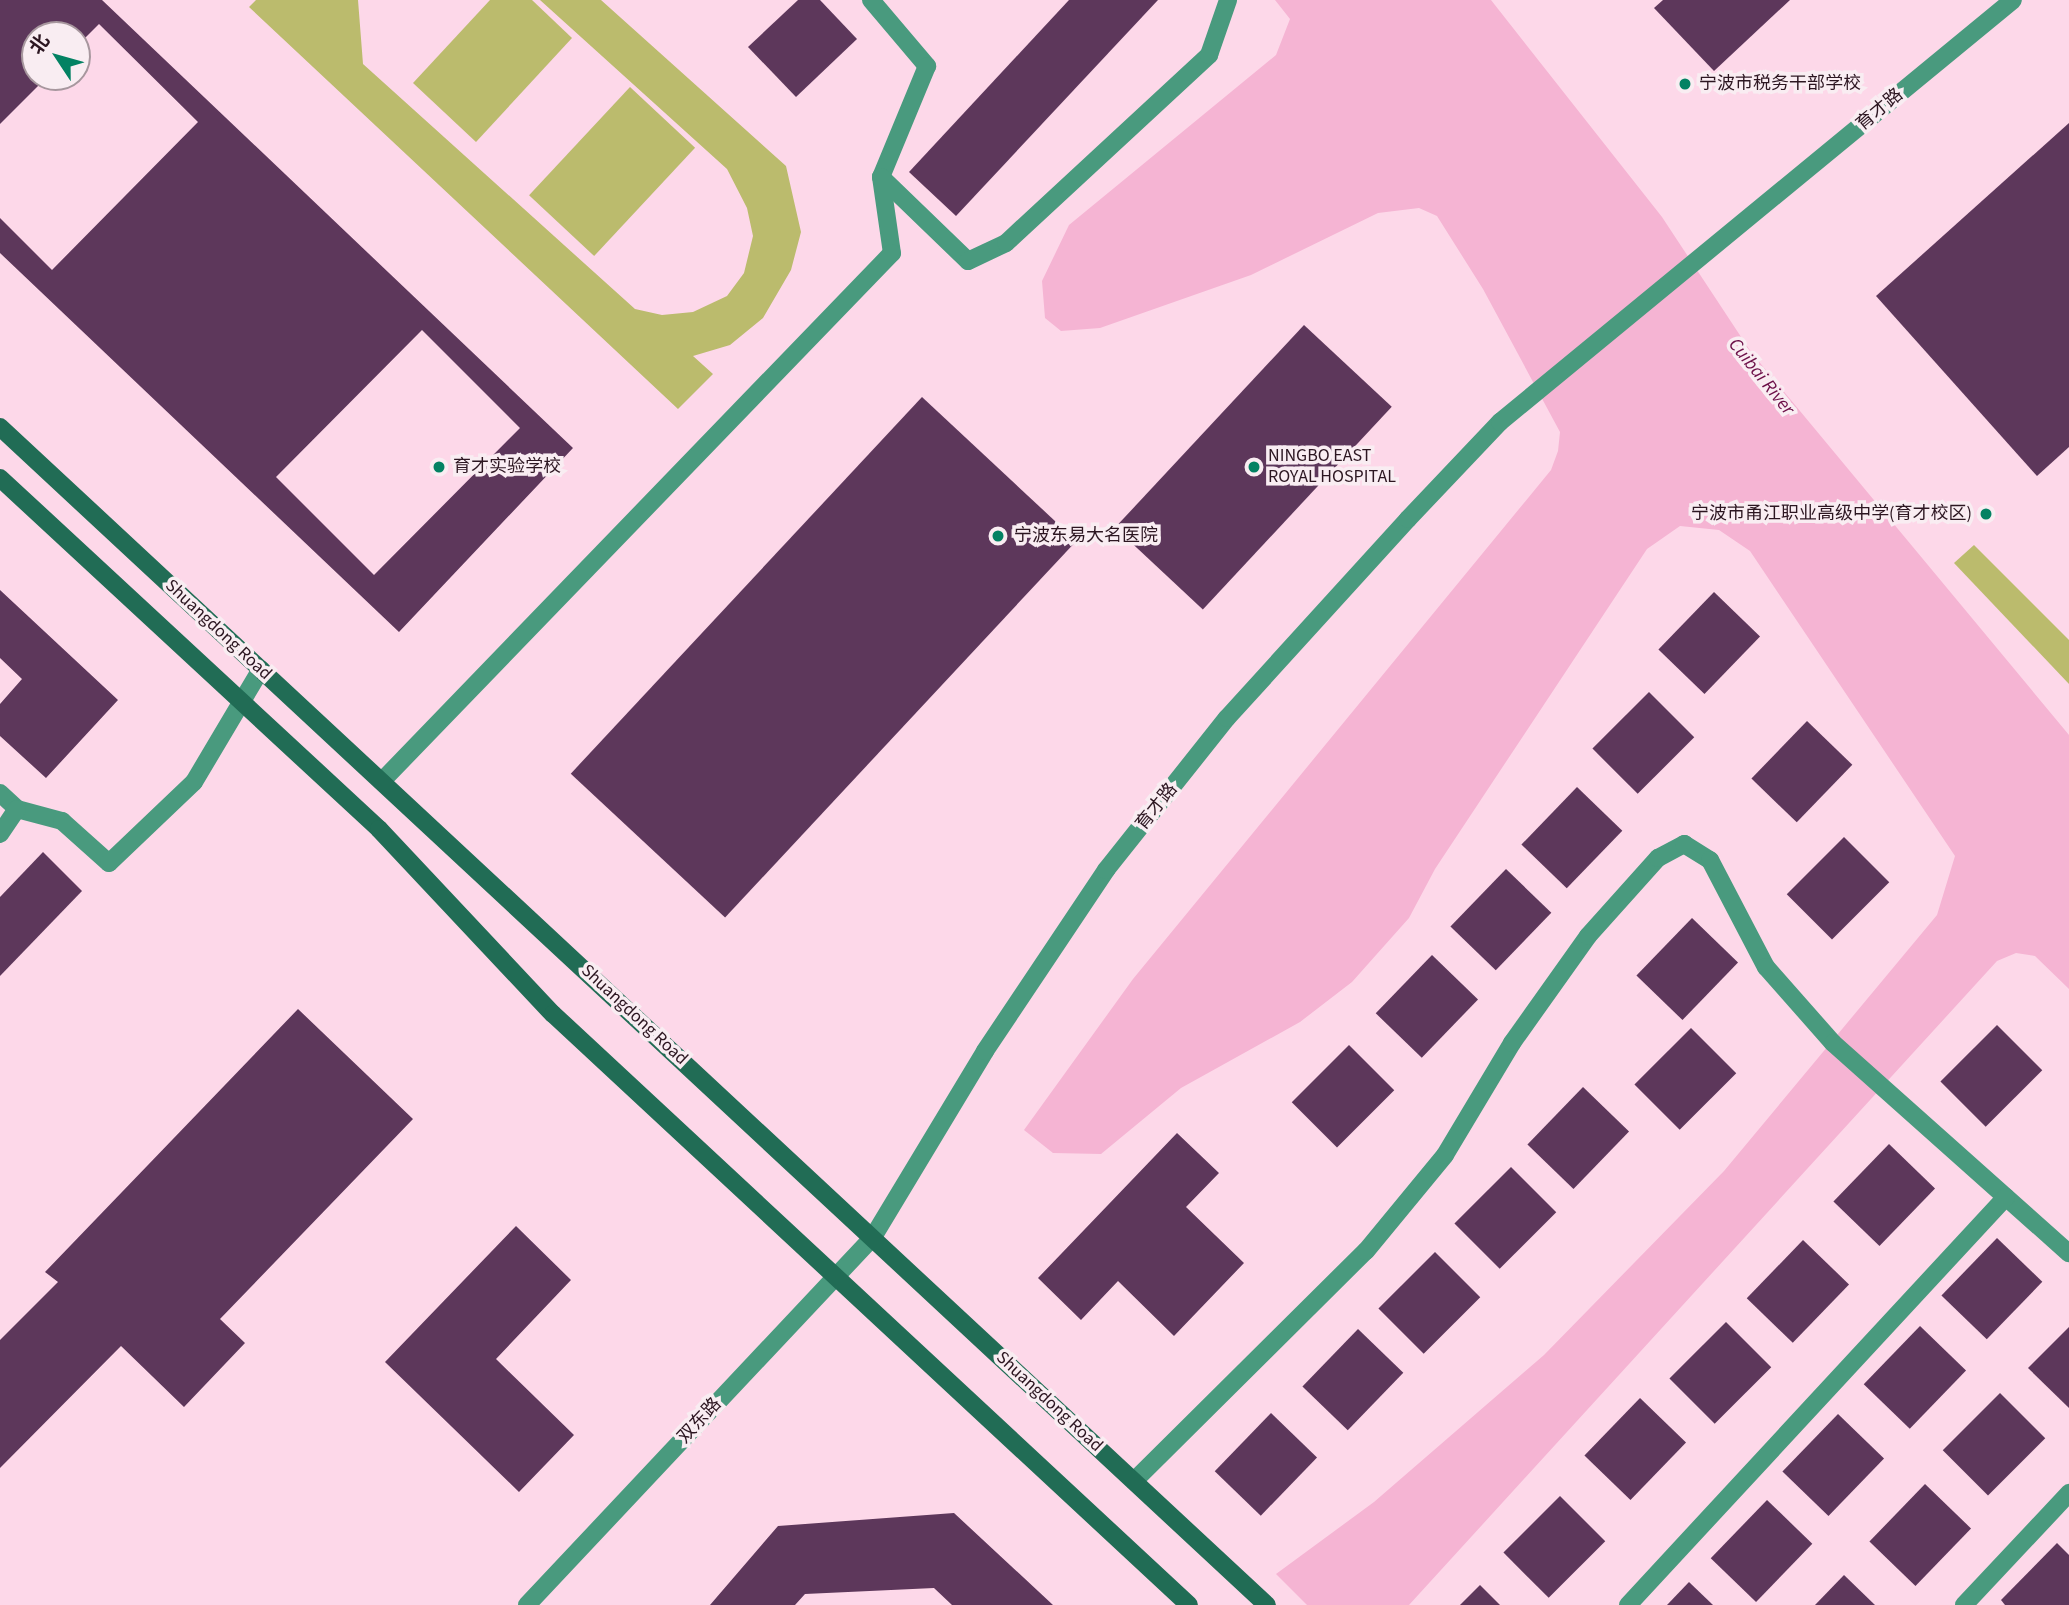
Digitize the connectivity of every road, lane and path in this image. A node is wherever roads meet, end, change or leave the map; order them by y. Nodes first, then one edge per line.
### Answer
1 (871, 0) edge
2 (1228, 0) edge
3 (2012, 0) edge
4 (881, 177) junction
5 (0, 427) edge
6 (0, 478) edge
7 (261, 669) junction
8 (240, 704) junction
9 (382, 781) junction
10 (0, 793) edge
11 (17, 809) junction
12 (0, 834) edge
13 (2006, 1197) junction
14 (873, 1237) junction
15 (2069, 1253) edge
16 (836, 1277) junction
17 (1134, 1481) junction
18 (2069, 1493) edge
19 (527, 1605) edge
20 (1189, 1605) edge
21 (1267, 1605) edge
22 (1628, 1605) edge
23 (1964, 1605) edge

1 - 4 street
2 - 4 street
3 - 14 street, 育才路
4 - 9 street
5 - 7 main road, Shuangdong Road
6 - 8 main road
7 - 8 street
7 - 9 main road, Shuangdong Road
8 - 11 street
8 - 16 main road
9 - 14 main road, Shuangdong Road
10 - 11 street
11 - 12 street
13 - 15 street
13 - 17 street
13 - 22 street
14 - 16 street, 双东路
14 - 17 main road, Shuangdong Road
16 - 19 street, 双东路
16 - 20 main road
17 - 21 main road, Shuangdong Road
18 - 23 street

